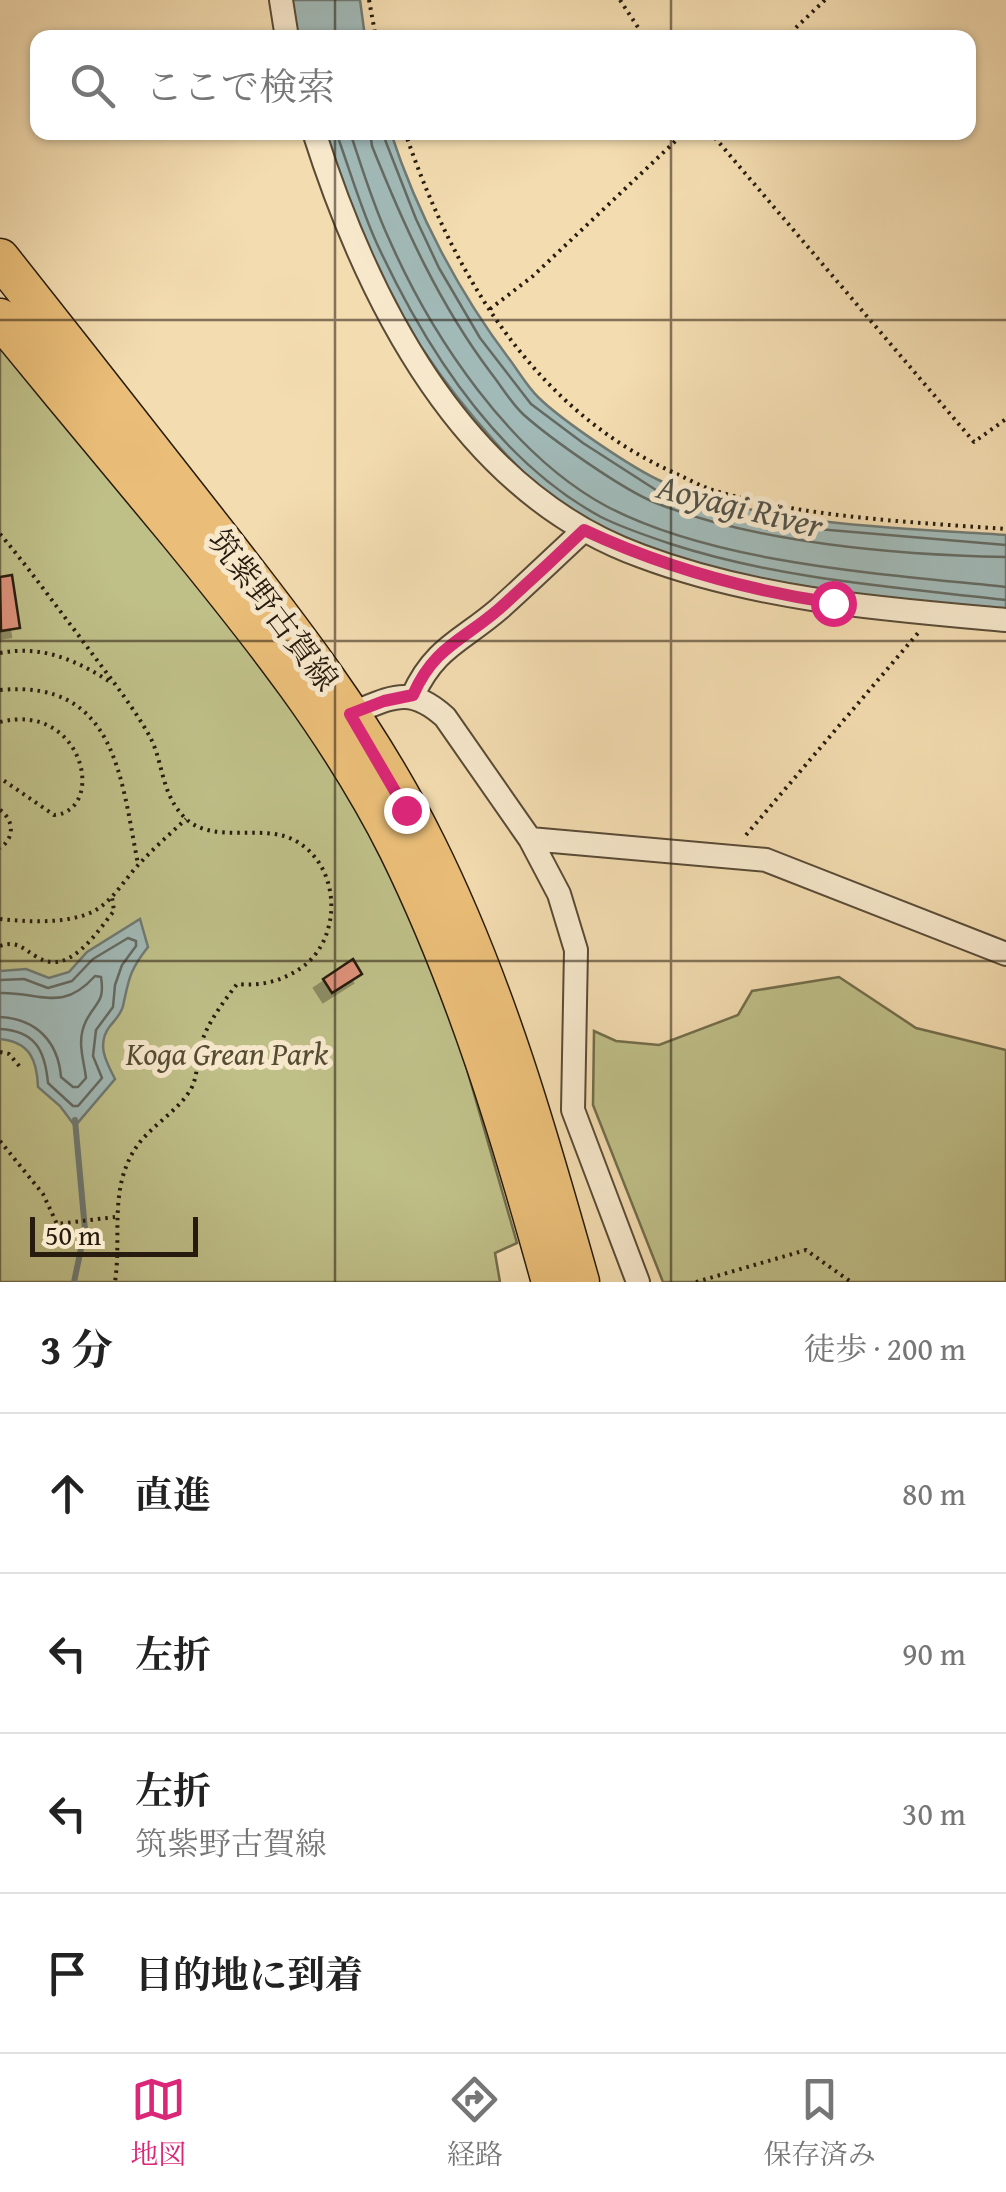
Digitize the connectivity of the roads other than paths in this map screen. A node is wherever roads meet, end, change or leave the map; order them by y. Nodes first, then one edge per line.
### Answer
1 (281, 0) edge
2 (286, 30) edge
3 (316, 140) edge
4 (0, 258) edge
5 (0, 318) edge
6 (584, 530) junction
7 (1006, 620) edge
8 (413, 695) junction
9 (350, 714) junction
10 (530, 839) junction
11 (1006, 954) edge
12 (551, 1282) edge
13 (580, 1282) edge
14 (638, 1282) edge

1 - 2 street
3 - 6 street
4 - 9 main road, 筑紫野古賀線
5 - 12 main road, 筑紫野古賀線
6 - 7 street
6 - 8 street
8 - 9 street
8 - 10 street
9 - 13 main road, 筑紫野古賀線
10 - 11 street
10 - 14 street

